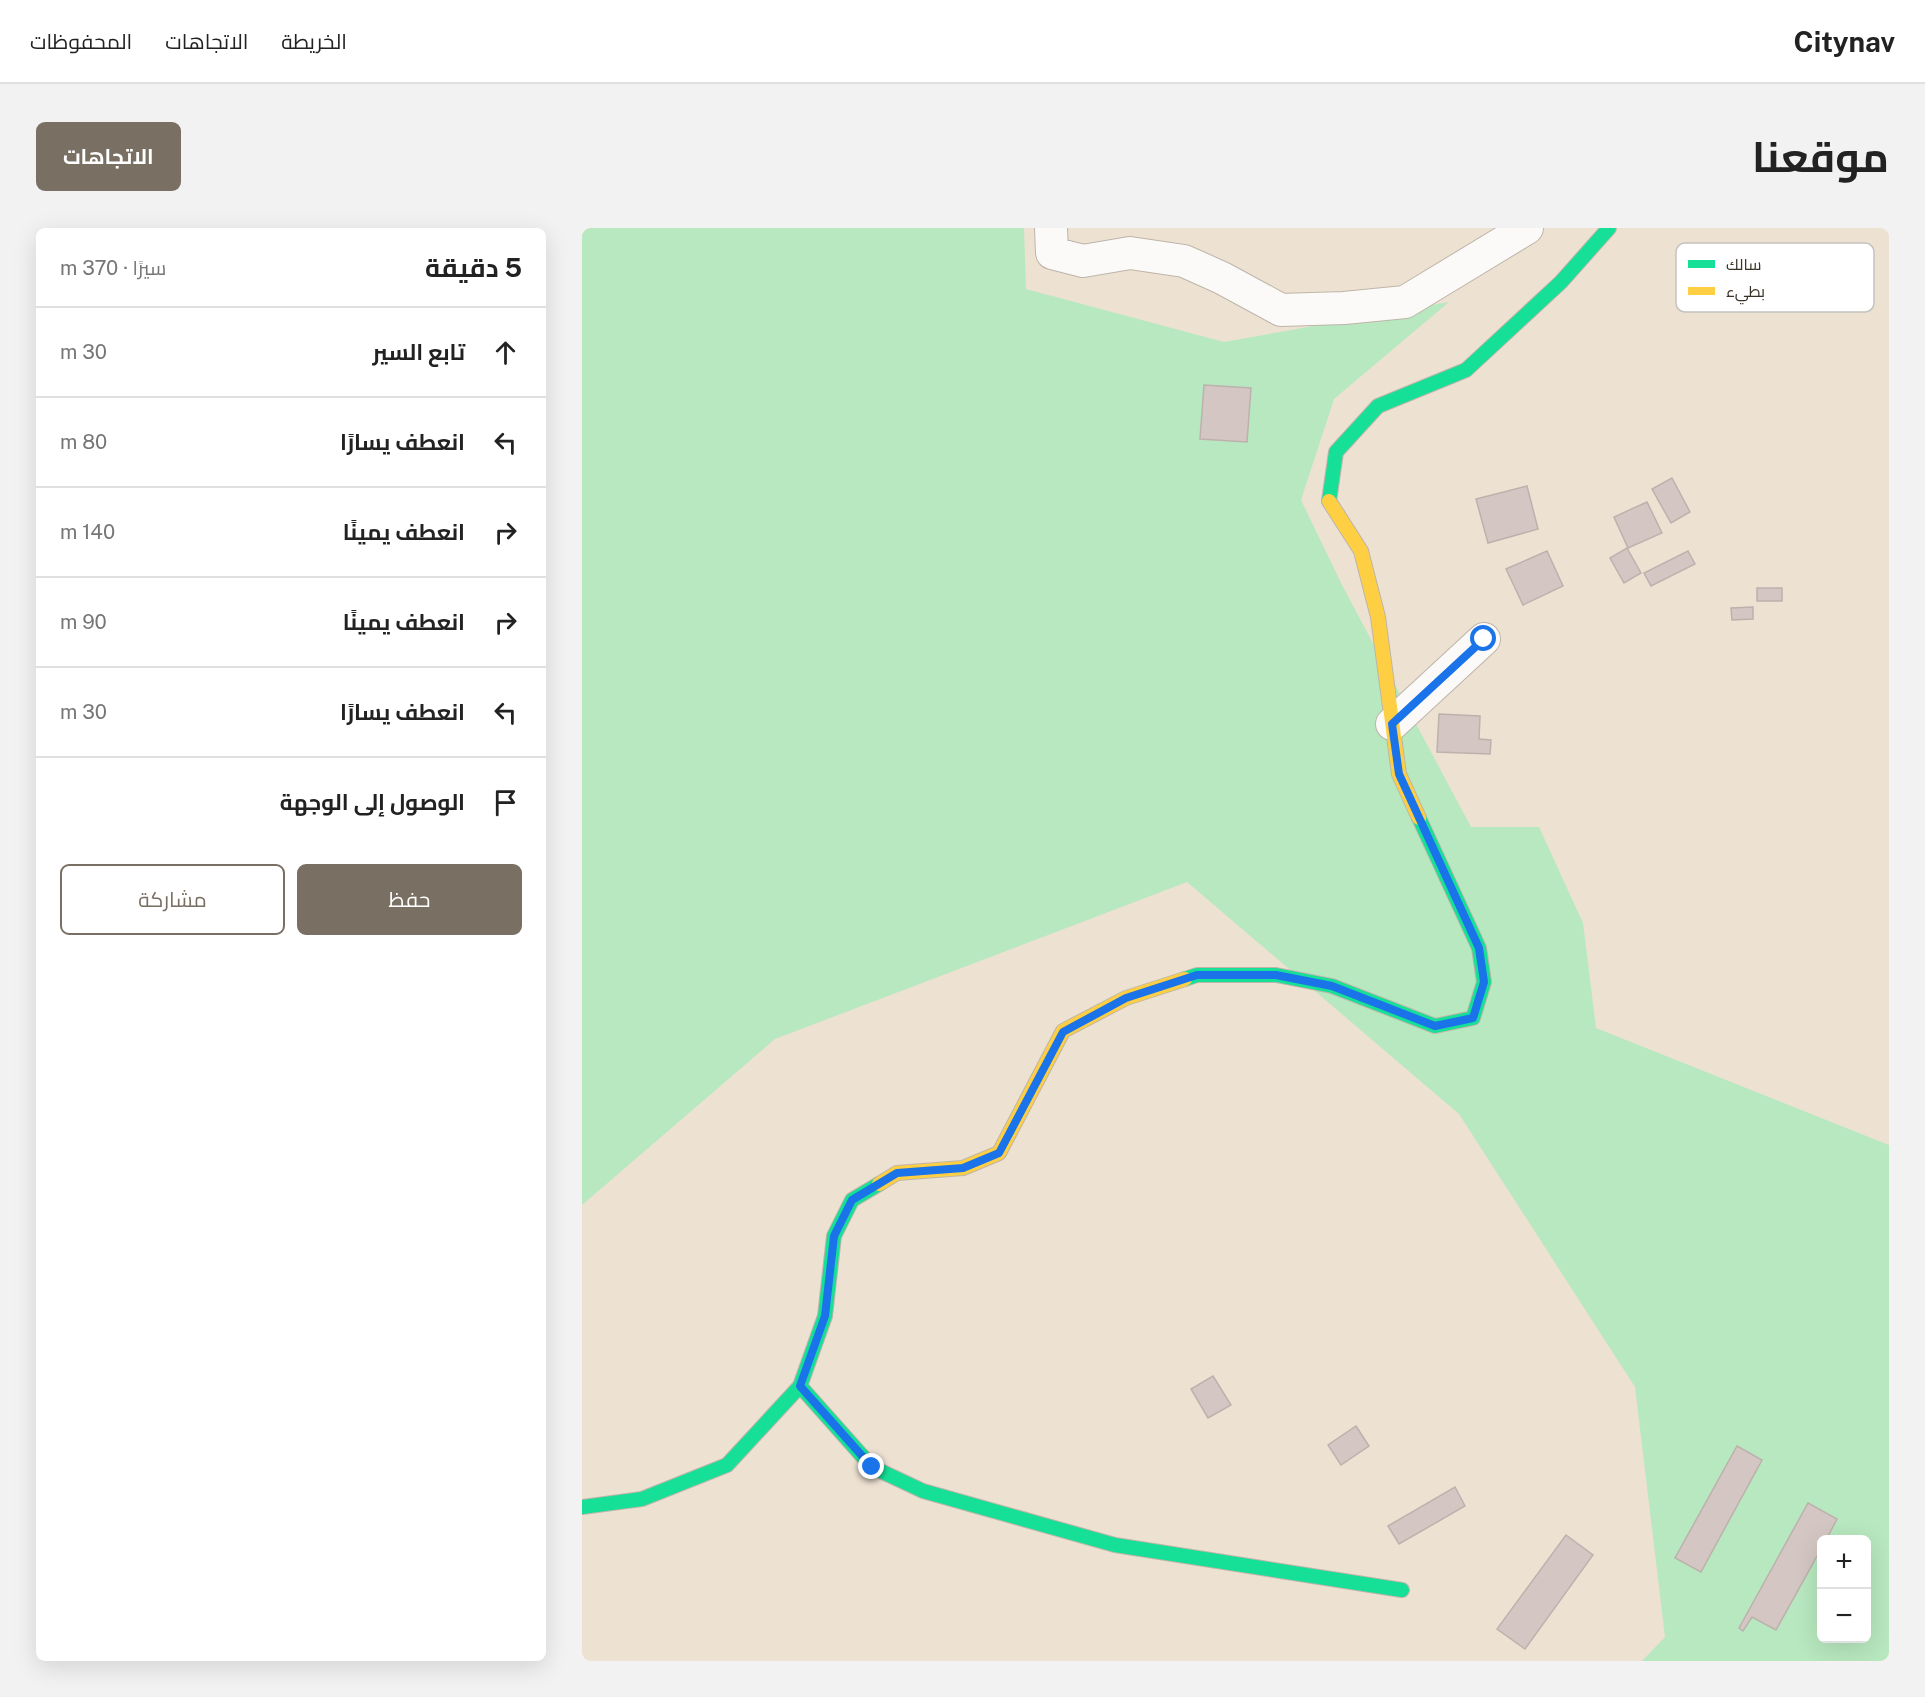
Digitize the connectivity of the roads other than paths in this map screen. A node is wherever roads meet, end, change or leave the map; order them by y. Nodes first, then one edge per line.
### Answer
1 (1051, 228) edge
2 (1527, 228) edge
3 (1609, 228) edge
4 (1484, 639) dead end
5 (1392, 724) junction
6 (800, 1386) junction
7 (582, 1507) edge
8 (1402, 1590) dead end

1 - 2 street
3 - 5 street
4 - 5 street
5 - 6 street
6 - 7 street
6 - 8 street

